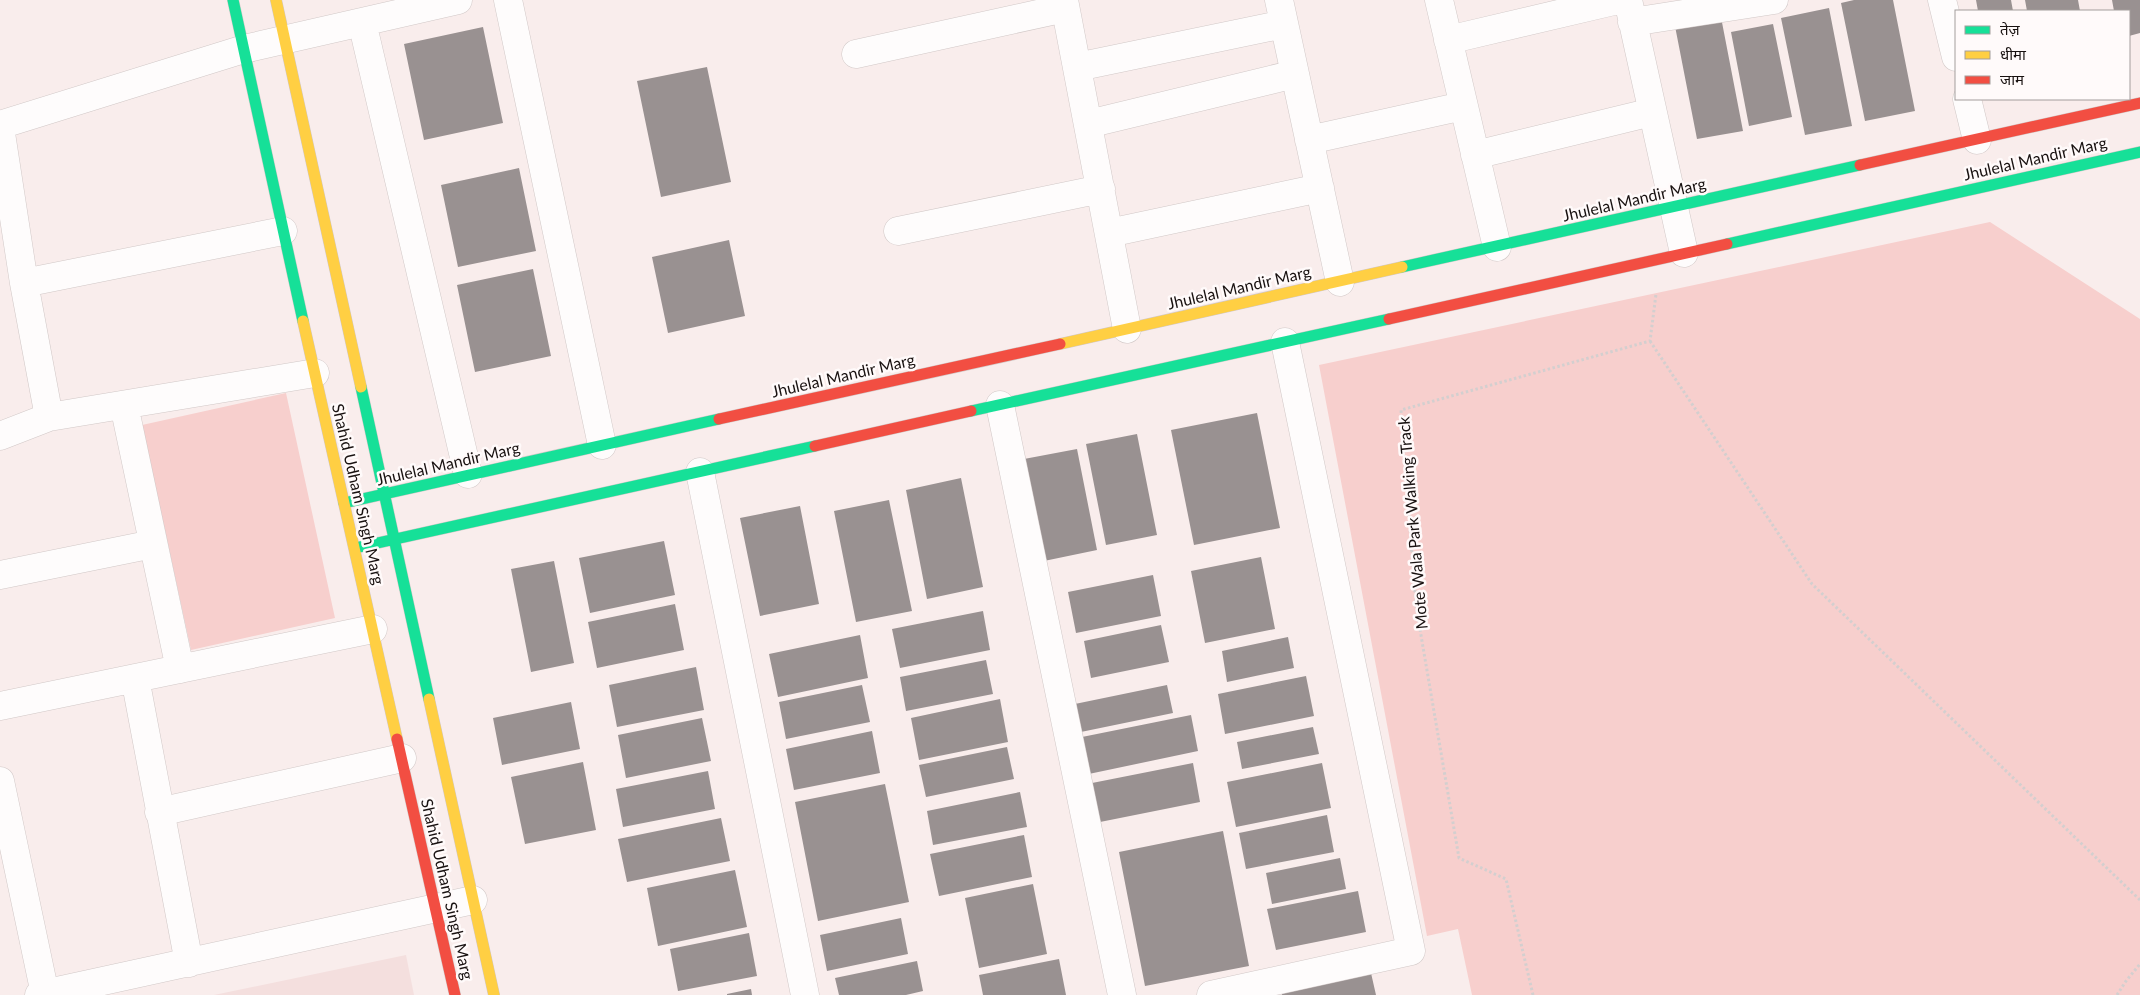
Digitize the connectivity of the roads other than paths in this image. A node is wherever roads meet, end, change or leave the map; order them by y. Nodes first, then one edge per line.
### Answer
1 (233, 0) edge
2 (276, 0) edge
3 (458, 0) edge
4 (508, 0) edge
5 (1439, 0) edge
6 (1618, 0) edge
7 (1774, 0) edge
8 (1942, 0) edge
9 (1065, 4) edge
10 (1630, 11) edge
11 (1282, 12) edge
12 (362, 22) junction
13 (284, 40) junction
14 (1448, 40) junction
15 (244, 50) junction
16 (1955, 53) edge
17 (856, 54) dead end
18 (1077, 67) junction
19 (1295, 74) junction
20 (1967, 100) edge
21 (2140, 103) edge
22 (1463, 106) junction
23 (1652, 112) junction
24 (1088, 124) junction
25 (0, 126) edge
26 (1309, 140) junction
27 (1977, 140) junction
28 (2140, 152) edge
29 (1475, 155) junction
30 (1320, 188) junction
31 (1101, 189) junction
32 (1674, 207) junction
33 (283, 230) junction
34 (898, 231) dead end
35 (1109, 233) junction
36 (1497, 247) junction
37 (1684, 253) junction
38 (1340, 282) junction
39 (24, 283) junction
40 (1127, 329) junction
41 (1285, 342) junction
42 (315, 373) junction
43 (124, 405) junction
44 (1000, 405) junction
45 (49, 417) junction
46 (0, 436) edge
47 (602, 445) junction
48 (700, 472) junction
49 (468, 474) junction
50 (383, 494) junction
51 (344, 503) junction
52 (394, 540) junction
53 (153, 544) junction
54 (355, 548) junction
55 (0, 575) edge
56 (373, 629) junction
57 (180, 669) junction
58 (135, 678) junction
59 (0, 706) edge
60 (402, 758) junction
61 (0, 781) edge
62 (159, 812) junction
63 (9, 864) edge
64 (473, 900) junction
65 (436, 908) junction
66 (189, 963) junction
67 (42, 994) edge
68 (455, 995) edge
69 (494, 995) edge
70 (805, 995) edge
71 (1122, 995) edge
72 (1210, 995) edge

1 - 15 street, Shahid Udham Singh Marg
2 - 13 street, Shahid Udham Singh Marg
3 - 12 street
4 - 47 street
5 - 14 street
6 - 14 street
7 - 10 street
8 - 16 street
9 - 17 street
9 - 18 street
10 - 23 street
11 - 18 street
11 - 19 street
12 - 13 street
12 - 49 street
13 - 15 street
13 - 50 street, Shahid Udham Singh Marg
14 - 22 street
15 - 25 street
15 - 33 street, Shahid Udham Singh Marg
18 - 24 street
19 - 24 street
19 - 26 street
20 - 27 street
21 - 27 street, Jhulelal Mandir Marg
22 - 26 street
22 - 29 street
23 - 29 street
23 - 32 street
24 - 31 street
25 - 39 street
26 - 30 street
27 - 32 street, Jhulelal Mandir Marg
28 - 37 street, Jhulelal Mandir Marg
29 - 36 street
30 - 35 street
30 - 38 street
31 - 34 street
31 - 35 street
32 - 36 street, Jhulelal Mandir Marg
32 - 37 street
33 - 39 street
33 - 42 street, Shahid Udham Singh Marg
35 - 40 street
36 - 38 street, Jhulelal Mandir Marg
37 - 41 street, Jhulelal Mandir Marg
38 - 40 street, Jhulelal Mandir Marg
39 - 45 street
40 - 47 street, Jhulelal Mandir Marg
41 - 44 street, Jhulelal Mandir Marg
41 - 72 street
42 - 43 street
42 - 51 street, Shahid Udham Singh Marg
43 - 45 street
43 - 53 street
44 - 48 street, Jhulelal Mandir Marg
44 - 71 street
45 - 46 street
47 - 49 street, Jhulelal Mandir Marg
48 - 52 street, Jhulelal Mandir Marg
48 - 70 street
49 - 50 street, Jhulelal Mandir Marg
50 - 51 street, Jhulelal Mandir Marg
50 - 52 street, Shahid Udham Singh Marg
51 - 54 street, Shahid Udham Singh Marg
52 - 54 street, Jhulelal Mandir Marg
52 - 64 street, Shahid Udham Singh Marg
53 - 55 street
53 - 57 street
54 - 56 street, Shahid Udham Singh Marg
56 - 57 street
56 - 60 street, Shahid Udham Singh Marg
57 - 58 street
58 - 59 street
58 - 62 street
60 - 62 street
60 - 65 street, Shahid Udham Singh Marg
61 - 63 street
62 - 66 street
63 - 67 street
64 - 65 street
64 - 69 street, Shahid Udham Singh Marg
65 - 66 street
65 - 68 street, Shahid Udham Singh Marg
66 - 67 street

